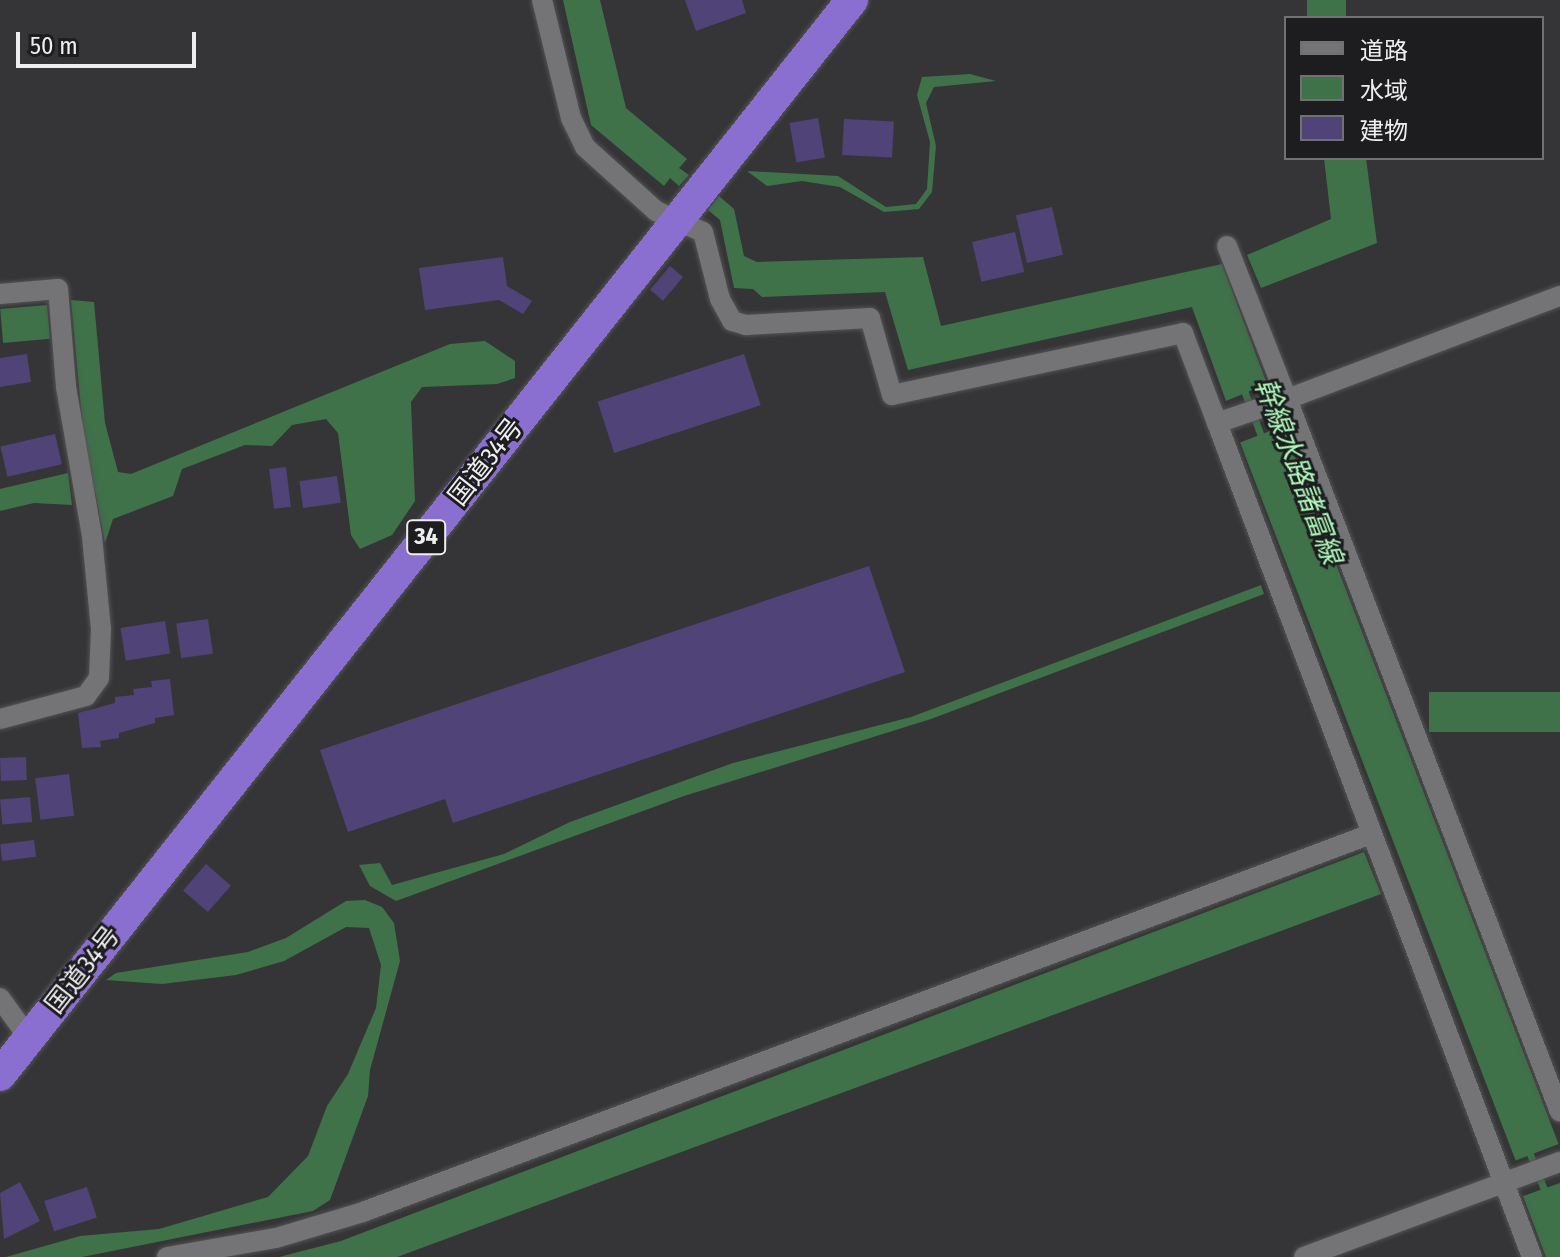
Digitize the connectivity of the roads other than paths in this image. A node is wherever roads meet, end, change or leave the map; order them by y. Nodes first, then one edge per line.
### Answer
1 (542, 0) edge
2 (852, 0) edge
3 (678, 219) junction
4 (1227, 246) dead end
5 (0, 294) edge
6 (1560, 296) edge
7 (1277, 402) junction
8 (1227, 420) junction
9 (0, 719) edge
10 (1371, 834) junction
11 (0, 998) edge
12 (29, 1038) junction
13 (0, 1075) edge
14 (1560, 1112) edge
15 (1555, 1164) edge
16 (1504, 1182) junction
17 (167, 1257) edge
18 (1304, 1257) edge
19 (1532, 1257) edge

1 - 3 street
2 - 3 highway, 国道34号 / 34
3 - 8 street
3 - 12 highway, 国道34号 / 34
4 - 7 street
5 - 9 street
6 - 7 street
7 - 8 street
7 - 14 street
8 - 10 street
10 - 16 street
10 - 17 street
11 - 12 street
12 - 13 highway, 国道34号 / 34
15 - 16 street
16 - 18 street
16 - 19 street

